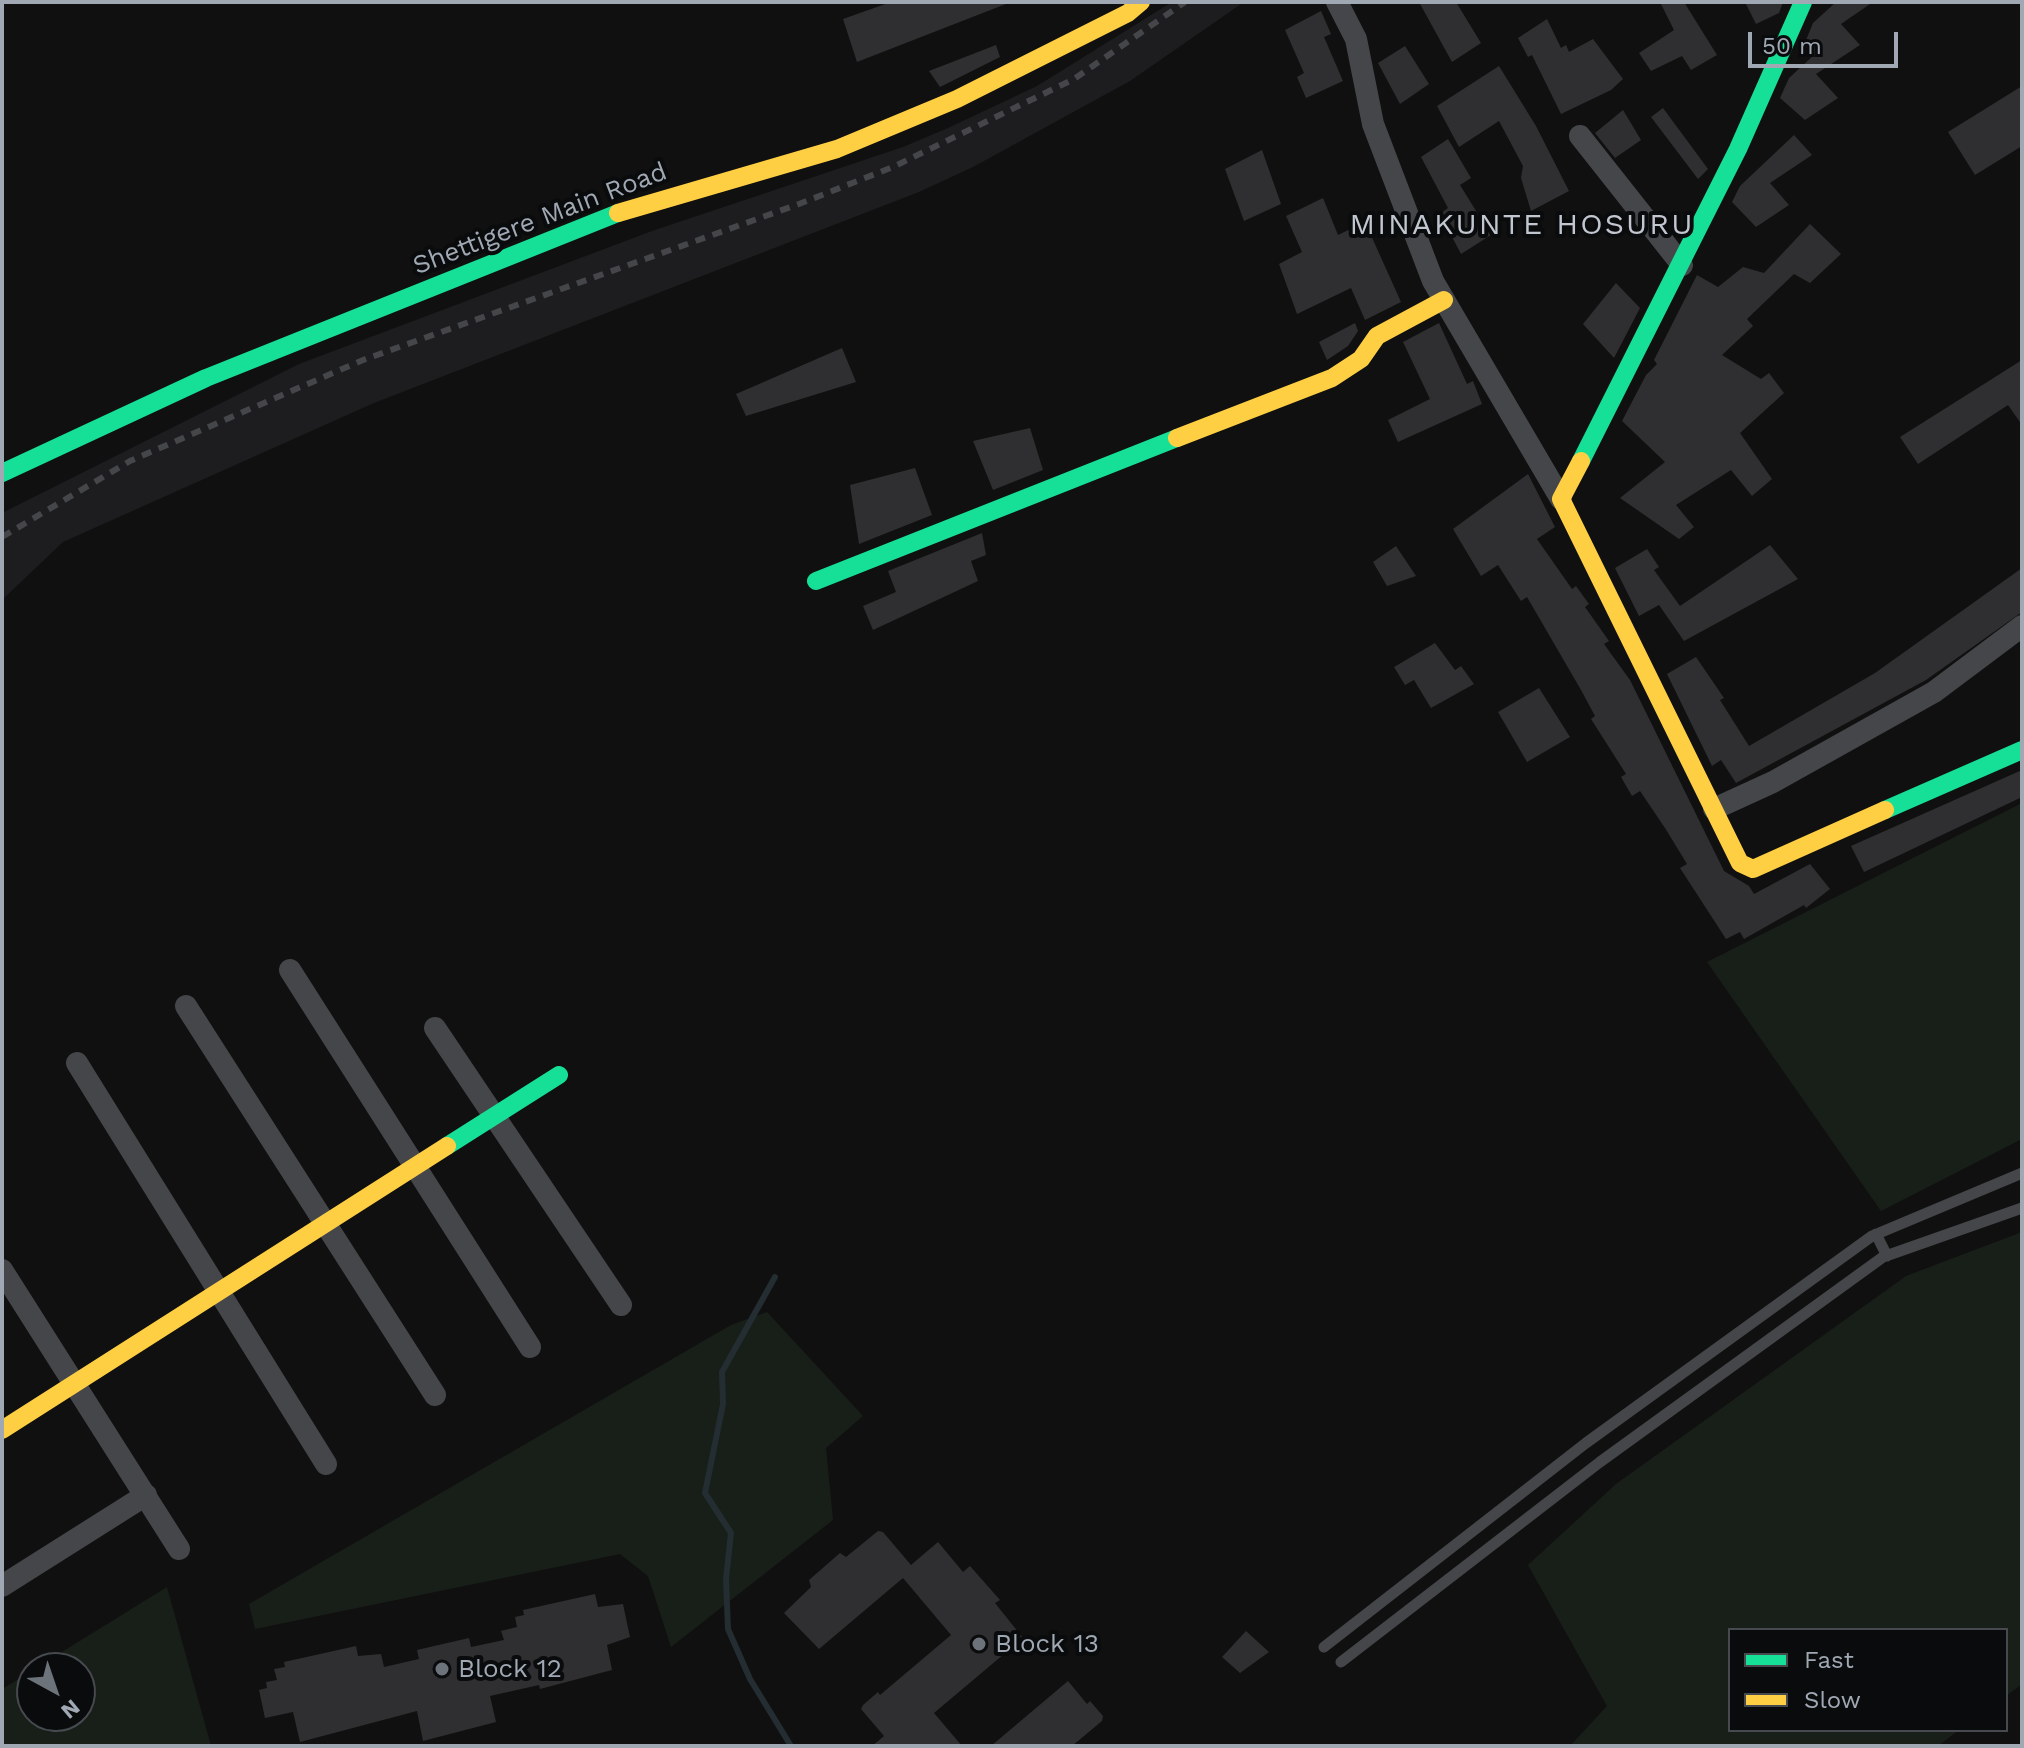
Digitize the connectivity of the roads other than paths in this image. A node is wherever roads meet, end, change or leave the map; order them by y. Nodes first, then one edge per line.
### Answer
1 (1141, 2) edge
2 (1337, 2) edge
3 (1803, 2) edge
4 (1580, 136) dead end
5 (1682, 265) junction
6 (1444, 300) junction
7 (2, 473) edge
8 (1561, 499) junction
9 (816, 581) dead end
10 (2022, 626) edge
11 (2022, 750) edge
12 (1714, 809) junction
13 (290, 970) dead end
14 (186, 1006) dead end
15 (435, 1028) dead end
16 (77, 1063) dead end
17 (559, 1075) dead end
18 (496, 1115) junction
19 (414, 1167) junction
20 (2022, 1173) edge
21 (2022, 1208) edge
22 (327, 1222) junction
23 (1876, 1234) junction
24 (1887, 1256) junction
25 (2, 1270) edge
26 (219, 1292) junction
27 (621, 1305) dead end
28 (530, 1347) dead end
29 (75, 1384) junction
30 (435, 1395) dead end
31 (2, 1430) edge
32 (326, 1464) dead end
33 (146, 1495) junction
34 (179, 1549) dead end
35 (2, 1586) edge
36 (1324, 1647) dead end
37 (1341, 1662) dead end

1 - 7 street, Shettigere Main Road
2 - 6 street
3 - 5 street
4 - 5 street
5 - 8 street
6 - 8 street
6 - 9 street
8 - 12 street
10 - 12 street
11 - 12 street
13 - 19 street
14 - 22 street
15 - 18 street
16 - 26 street
17 - 18 street
18 - 19 street
18 - 27 street
19 - 22 street
19 - 28 street
20 - 23 lane
21 - 24 lane
22 - 26 street
22 - 30 street
23 - 24 lane
23 - 36 lane
24 - 37 lane
25 - 29 street
26 - 29 street
26 - 32 street
29 - 31 street
29 - 33 street
33 - 34 street
33 - 35 street

